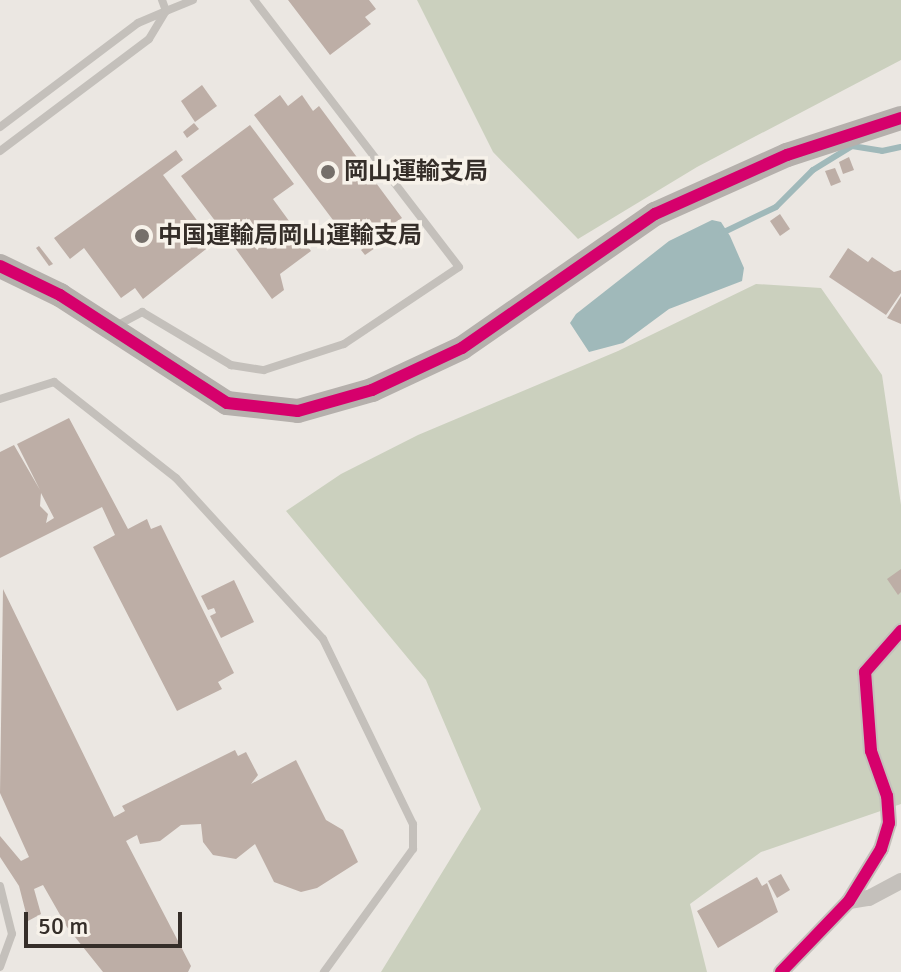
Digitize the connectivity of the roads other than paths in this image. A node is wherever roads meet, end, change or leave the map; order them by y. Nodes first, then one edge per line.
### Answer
1 (162, 0) edge
2 (193, 0) edge
3 (254, 0) edge
4 (166, 11) junction
5 (901, 118) edge
6 (0, 127) edge
7 (0, 151) edge
8 (0, 266) edge
9 (112, 330) junction
10 (0, 399) edge
11 (901, 631) edge
12 (901, 881) edge
13 (0, 886) edge
14 (849, 901) junction
15 (0, 967) edge
16 (324, 972) edge
17 (781, 972) edge

1 - 4 lane
2 - 4 lane
3 - 9 lane
4 - 6 lane
4 - 7 lane
5 - 9 street
8 - 9 street
10 - 16 lane
11 - 14 street
12 - 14 street
13 - 15 lane
14 - 17 street

